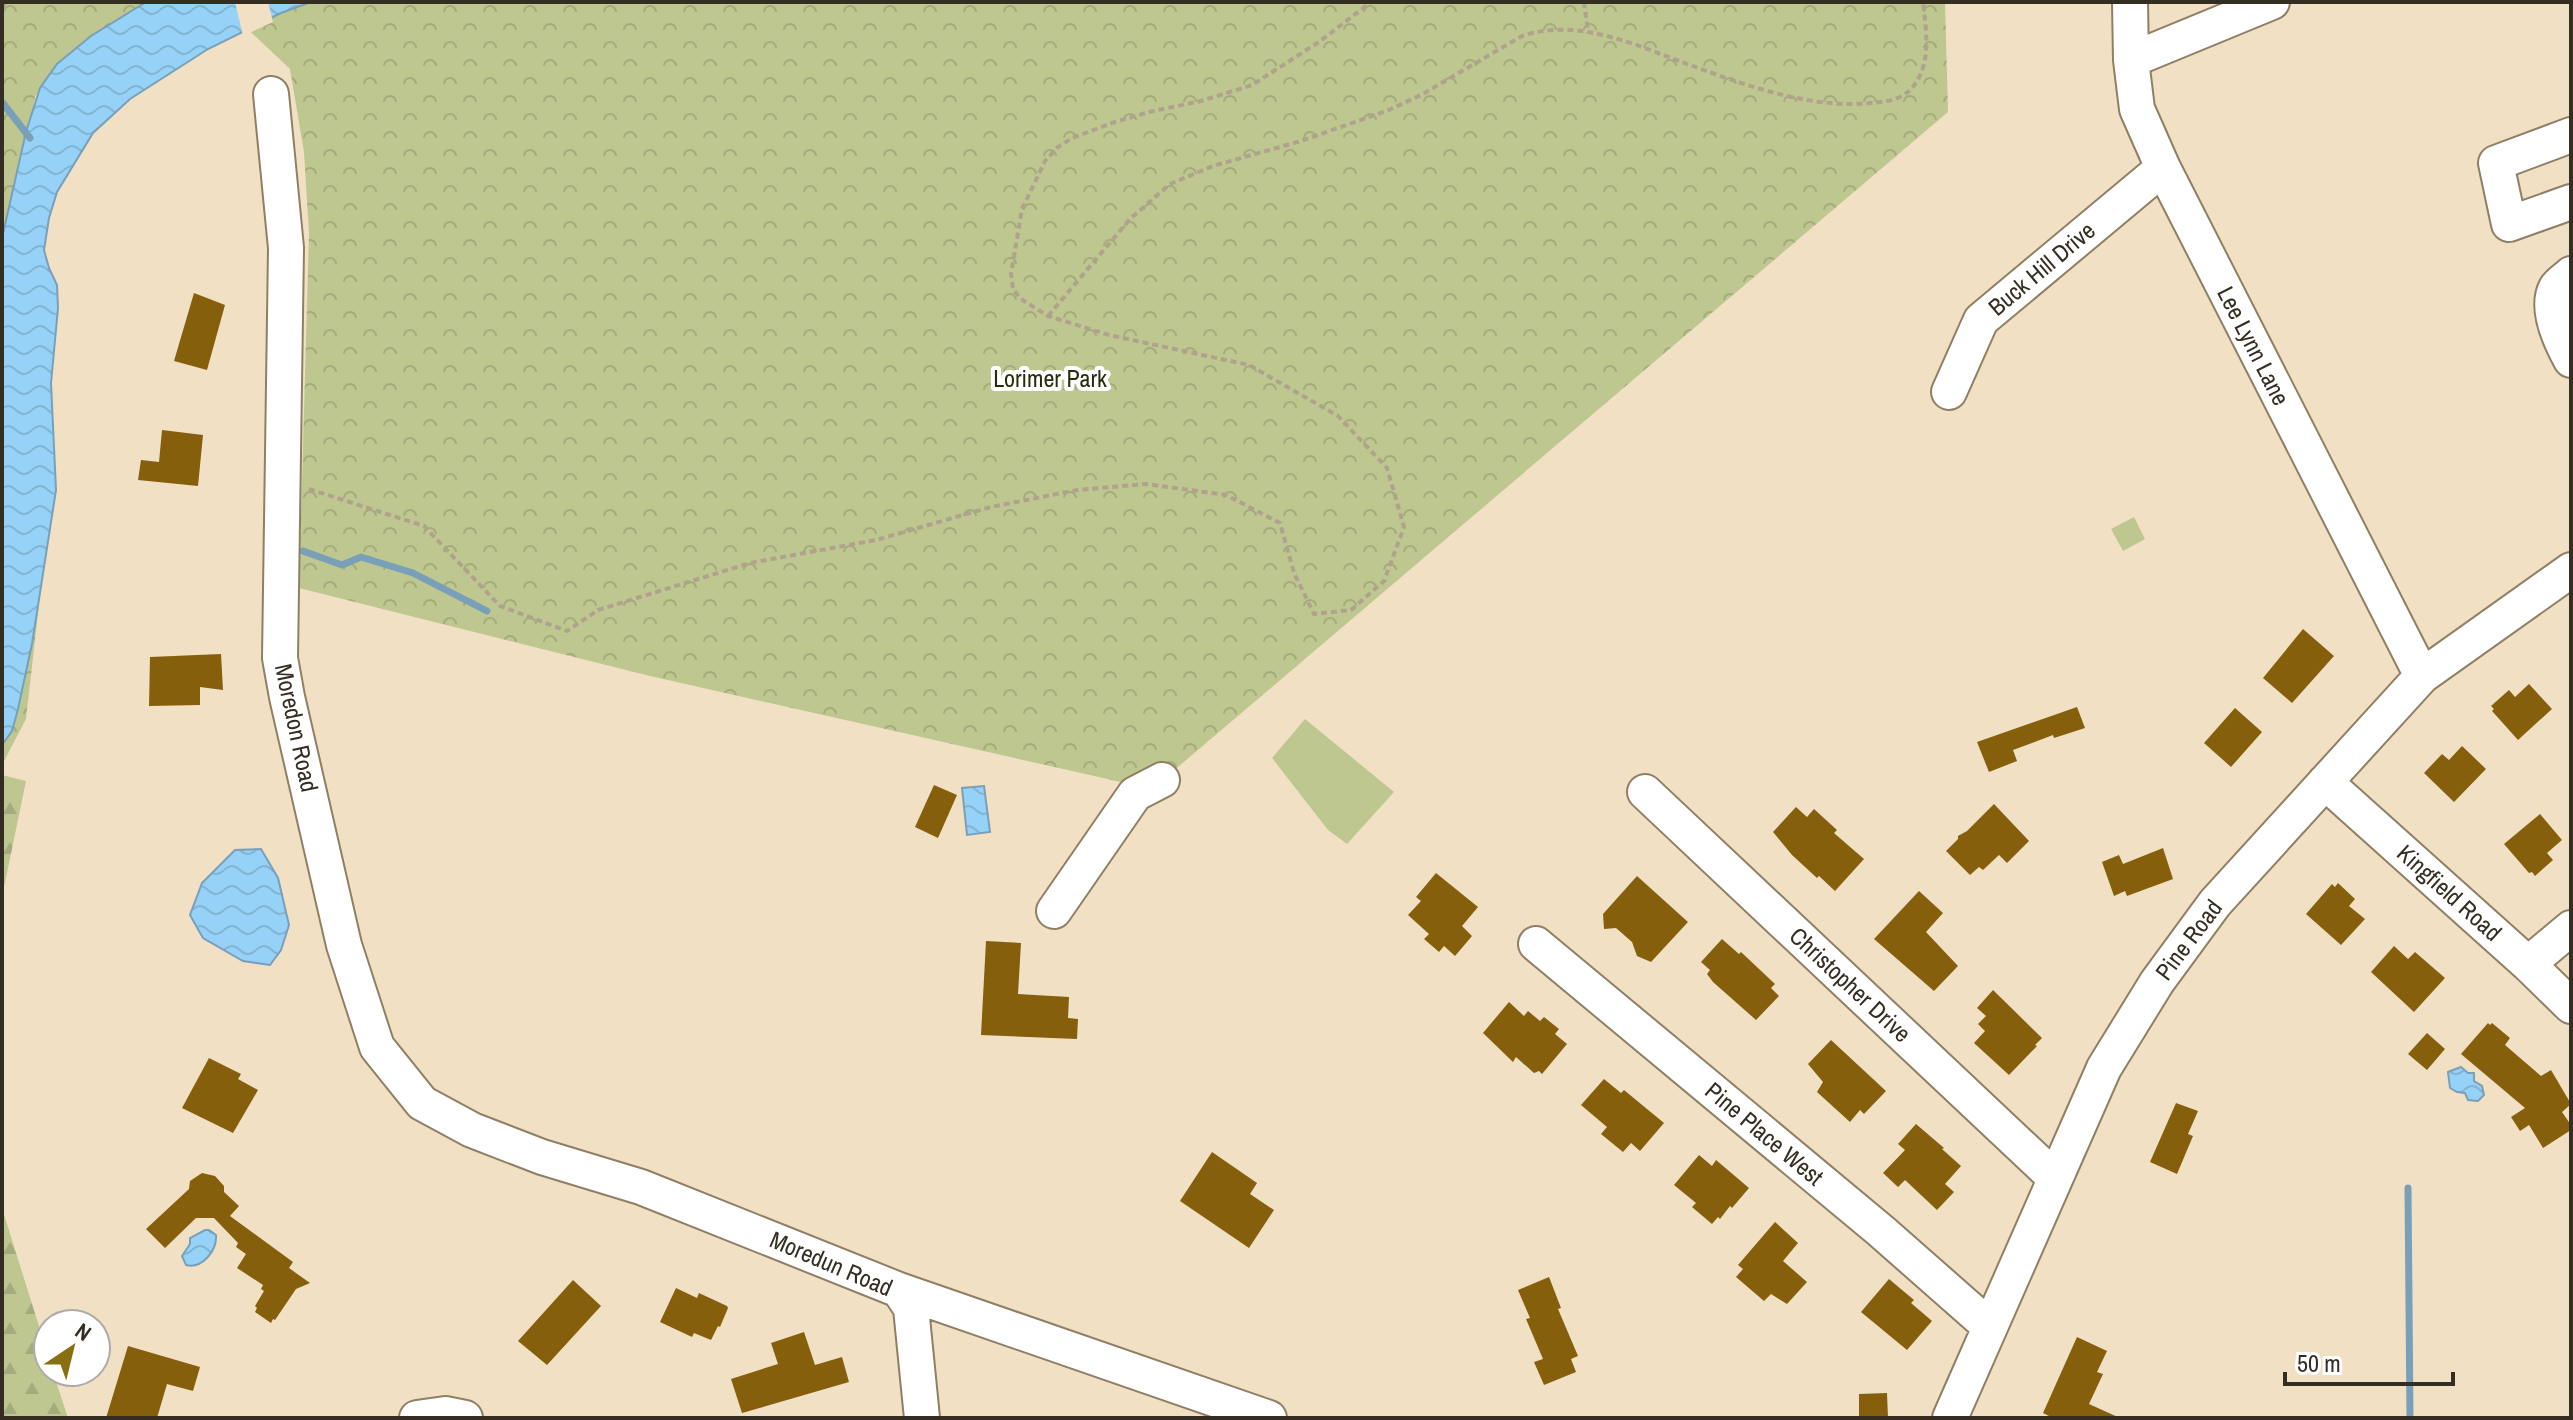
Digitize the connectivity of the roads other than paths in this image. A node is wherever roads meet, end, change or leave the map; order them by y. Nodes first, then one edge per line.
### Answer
1 (2130, 2) edge
2 (2272, 2) edge
3 (2131, 60) junction
4 (271, 94) dead end
5 (2571, 135) edge
6 (2163, 168) junction
7 (2571, 202) edge
8 (2571, 274) edge
9 (2571, 360) edge
10 (1949, 392) dead end
11 (2571, 570) edge
12 (2422, 676) junction
13 (1162, 780) dead end
14 (2325, 782) junction
15 (1645, 792) dead end
16 (1054, 911) dead end
17 (2571, 928) edge
18 (1536, 944) dead end
19 (2528, 964) junction
20 (2571, 1006) edge
21 (2055, 1178) junction
22 (641, 1187) joint
23 (899, 1290) junction
24 (1990, 1327) junction
25 (915, 1416) edge
26 (417, 1418) edge
27 (465, 1418) edge
28 (1269, 1418) edge
29 (1950, 1418) edge

1 - 3 street, Lee Lynn Lane
2 - 3 street
3 - 6 street, Lee Lynn Lane
4 - 22 street, Moredon Road
5 - 7 street
6 - 10 street, Buck Hill Drive
6 - 12 street, Lee Lynn Lane
8 - 9 street
11 - 12 street, Pine Road
12 - 14 street, Pine Road
13 - 16 street
14 - 19 street, Kingfield Road
14 - 21 street, Pine Road
15 - 21 street, Christopher Drive
17 - 19 street
18 - 24 street, Pine Place West
19 - 20 street, Kingfield Road
21 - 24 street, Pine Road
22 - 23 street, Moredun Road
23 - 25 street, Moredun Road
23 - 28 street
24 - 29 street, Pine Road
26 - 27 street

